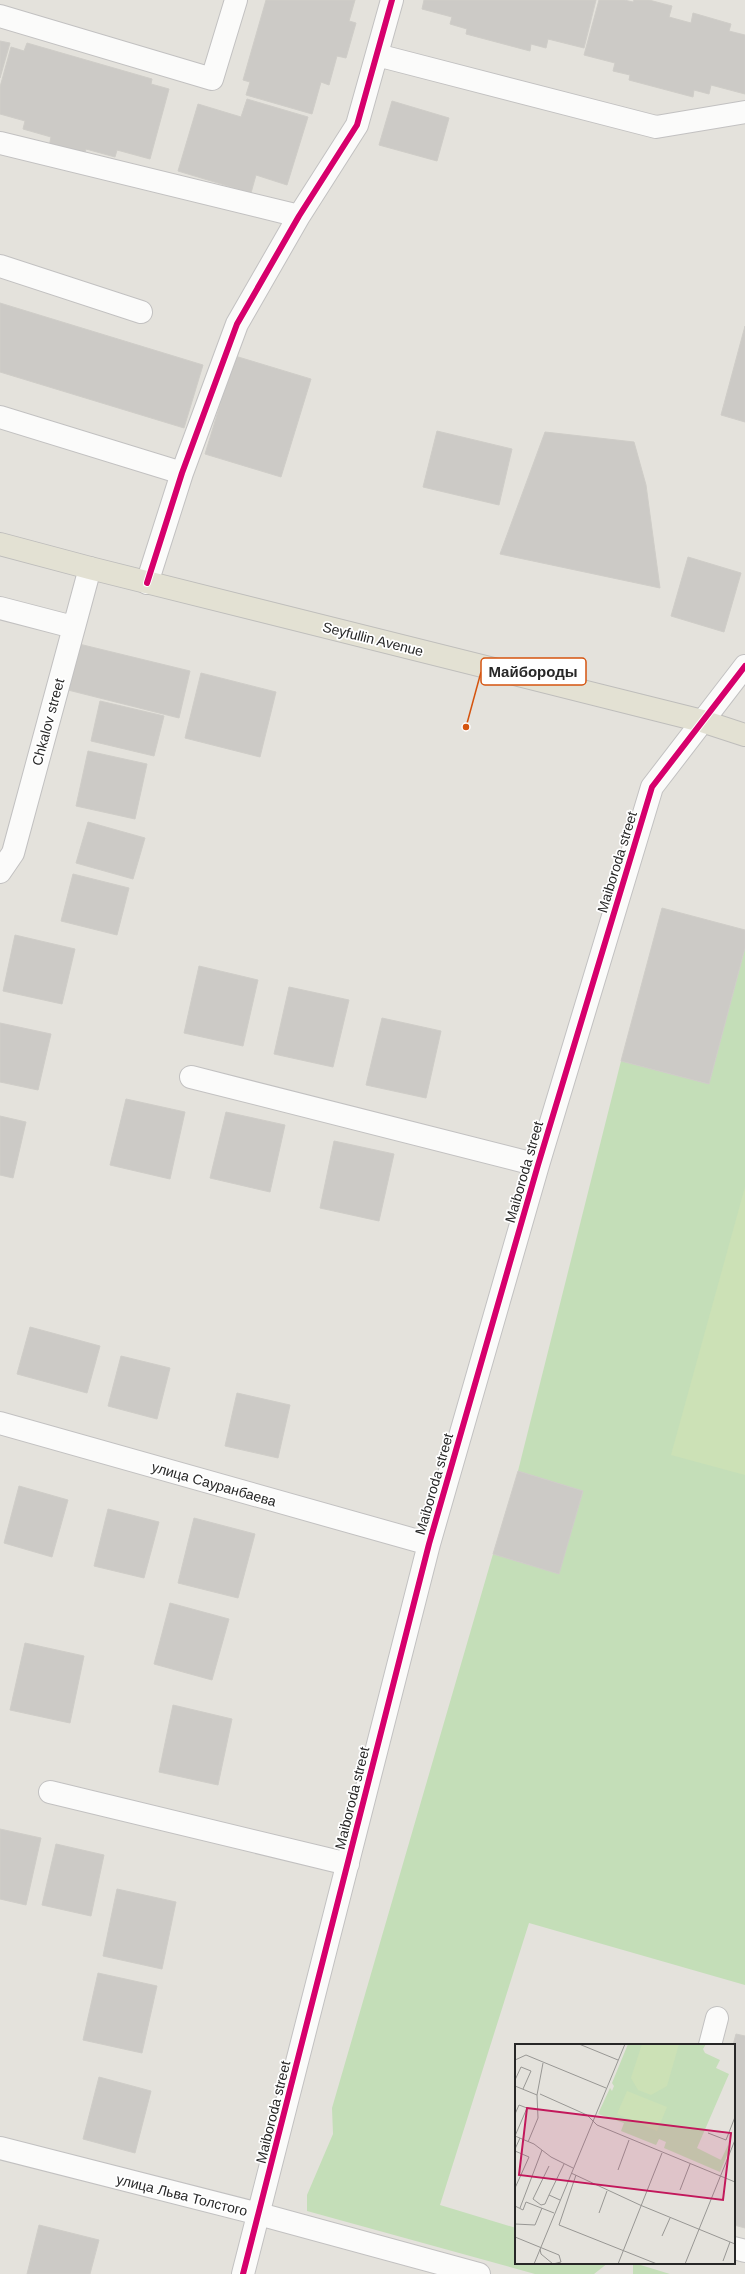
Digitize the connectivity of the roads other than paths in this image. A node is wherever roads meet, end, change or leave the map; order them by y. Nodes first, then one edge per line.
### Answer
1 (236, 0) edge
2 (392, 0) edge
3 (0, 16) edge
4 (376, 56) junction
5 (745, 112) edge
6 (0, 142) edge
7 (300, 216) junction
8 (0, 266) edge
9 (141, 312) dead end
10 (0, 417) edge
11 (182, 473) junction
12 (0, 544) edge
13 (90, 568) junction
14 (147, 583) junction
15 (0, 608) edge
16 (73, 628) junction
17 (745, 666) edge
18 (702, 722) junction
19 (745, 735) edge
20 (0, 872) edge
21 (191, 1077) dead end
22 (538, 1165) junction
23 (0, 1423) edge
24 (429, 1544) junction
25 (50, 1792) dead end
26 (348, 1864) junction
27 (717, 2018) dead end
28 (710, 2044) edge
29 (0, 2148) edge
30 (259, 2214) junction
31 (735, 2248) edge
32 (745, 2251) edge
33 (244, 2274) edge
34 (479, 2274) edge

1 - 3 street
2 - 4 street
4 - 5 street
4 - 7 street
6 - 7 street
7 - 11 street
8 - 9 street
10 - 11 street
11 - 14 street
12 - 13 main road, Seyfullin Avenue
13 - 14 main road, Seyfullin Avenue
13 - 16 street, Chkalov street
14 - 18 main road, Seyfullin Avenue
15 - 16 street
16 - 20 street, Chkalov street
17 - 18 street, Maiboroda street
18 - 19 main road, Seyfullin Avenue
18 - 22 street, Maiboroda street
21 - 22 street
22 - 24 street, Maiboroda street
23 - 24 street, улица Сауранбаева
24 - 26 street, Maiboroda street
25 - 26 street
26 - 30 street, Maiboroda street
27 - 28 street
29 - 30 street, улица Льва Толстого
30 - 33 street, Maiboroda street
30 - 34 street, улица Льва Толстого
31 - 32 street

